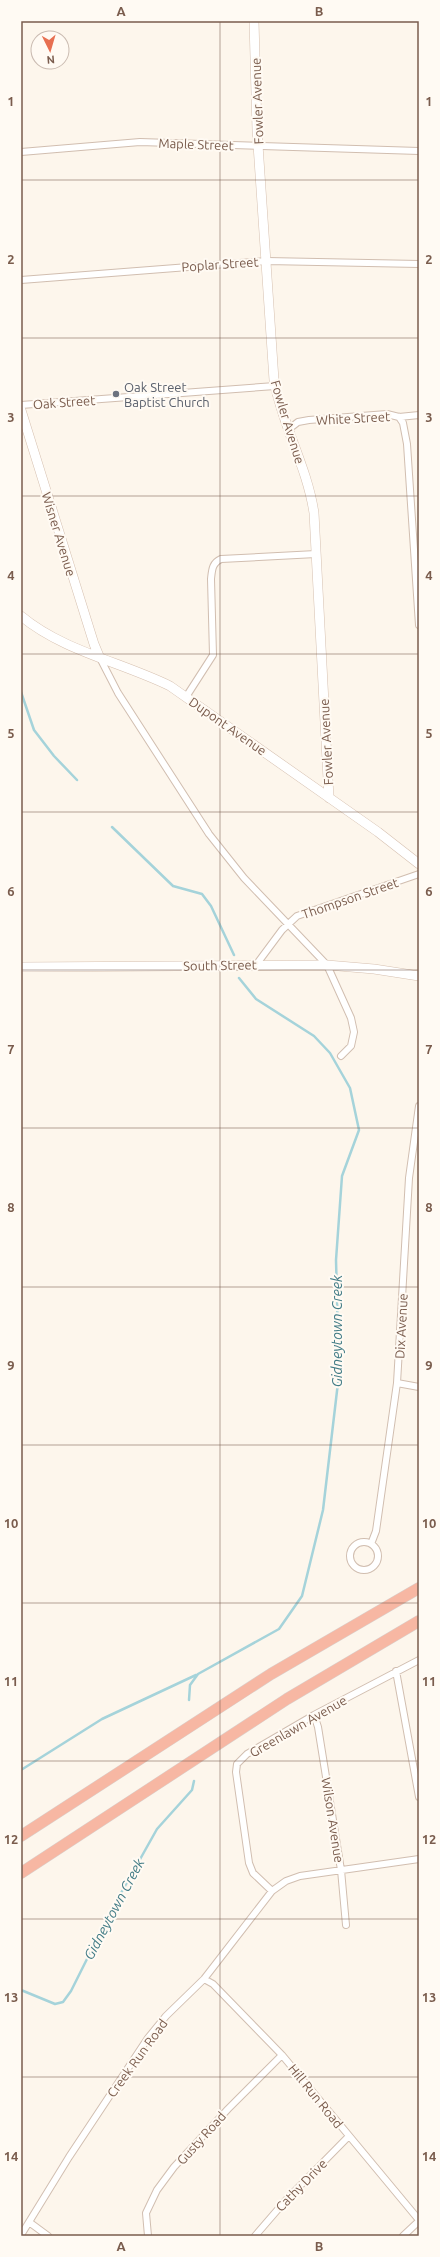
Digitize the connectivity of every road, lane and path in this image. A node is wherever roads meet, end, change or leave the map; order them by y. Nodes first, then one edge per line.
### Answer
1 (254, 21) edge
2 (258, 147) junction
3 (419, 151) edge
4 (21, 152) edge
5 (266, 261) junction
6 (419, 264) edge
7 (21, 280) edge
8 (275, 386) junction
9 (21, 405) edge
10 (21, 410) edge
11 (419, 415) edge
12 (399, 417) junction
13 (289, 429) junction
14 (316, 554) junction
15 (21, 616) edge
16 (419, 625) edge
17 (100, 656) junction
18 (186, 697) junction
19 (329, 798) junction
20 (419, 864) edge
21 (419, 874) edge
22 (287, 924) junction
23 (256, 965) junction
24 (327, 965) junction
25 (21, 967) edge
26 (419, 976) edge
27 (341, 1056) dead end
28 (419, 1106) edge
29 (397, 1383) junction
30 (419, 1387) edge
31 (371, 1544) junction
32 (419, 1588) edge
33 (419, 1621) edge
34 (419, 1660) edge
35 (396, 1671) junction
36 (314, 1715) junction
37 (419, 1797) edge
38 (21, 1836) edge
39 (419, 1859) edge
40 (341, 1870) junction
41 (21, 1873) edge
42 (272, 1891) junction
43 (346, 1926) dead end
44 (204, 1979) junction
45 (282, 2055) junction
46 (349, 2136) junction
47 (419, 2221) edge
48 (29, 2222) junction
49 (21, 2235) edge
50 (48, 2236) edge
51 (148, 2236) edge
52 (255, 2236) edge
53 (403, 2236) edge

1 - 2 street, Fowler Avenue
2 - 3 street, Maple Street
2 - 4 street, Maple Street
2 - 5 street, Fowler Avenue
5 - 6 street, Poplar Street
5 - 7 street, Poplar Street
5 - 8 street, Fowler Avenue
8 - 9 street, Oak Street
8 - 13 street, Fowler Avenue
10 - 17 street, Wisner Avenue
11 - 12 street, White Street
12 - 13 street, White Street
12 - 16 street
13 - 14 street, Fowler Avenue
14 - 18 street
14 - 19 street, Fowler Avenue
15 - 17 street, Dupont Avenue
17 - 18 street, Dupont Avenue
17 - 22 street
18 - 19 street, Dupont Avenue
19 - 20 street, Dupont Avenue
21 - 22 street, Thompson Street
22 - 23 street, Thompson Street
22 - 24 street
23 - 24 street, South Street
23 - 25 street, South Street
24 - 26 street, South Street
24 - 27 street
28 - 29 street, Dix Avenue
29 - 30 street
29 - 31 street, Dix Avenue
31 - 31 street
32 - 38 highway
33 - 41 highway
34 - 35 street, Greenlawn Avenue
35 - 36 street, Greenlawn Avenue
35 - 37 street
36 - 40 street, Wilson Avenue
36 - 42 street, Greenlawn Avenue
39 - 40 street
40 - 42 street, Creek Run Road
40 - 43 street, Wilson Avenue
42 - 44 street, Creek Run Road
44 - 45 street, Hill Run Road
44 - 48 street, Creek Run Road
45 - 46 street, Hill Run Road
45 - 51 street, Gusty Road
46 - 47 street, Hill Run Road
46 - 52 street, Cathy Drive
47 - 53 street
48 - 49 street, Creek Run Road
48 - 50 street

